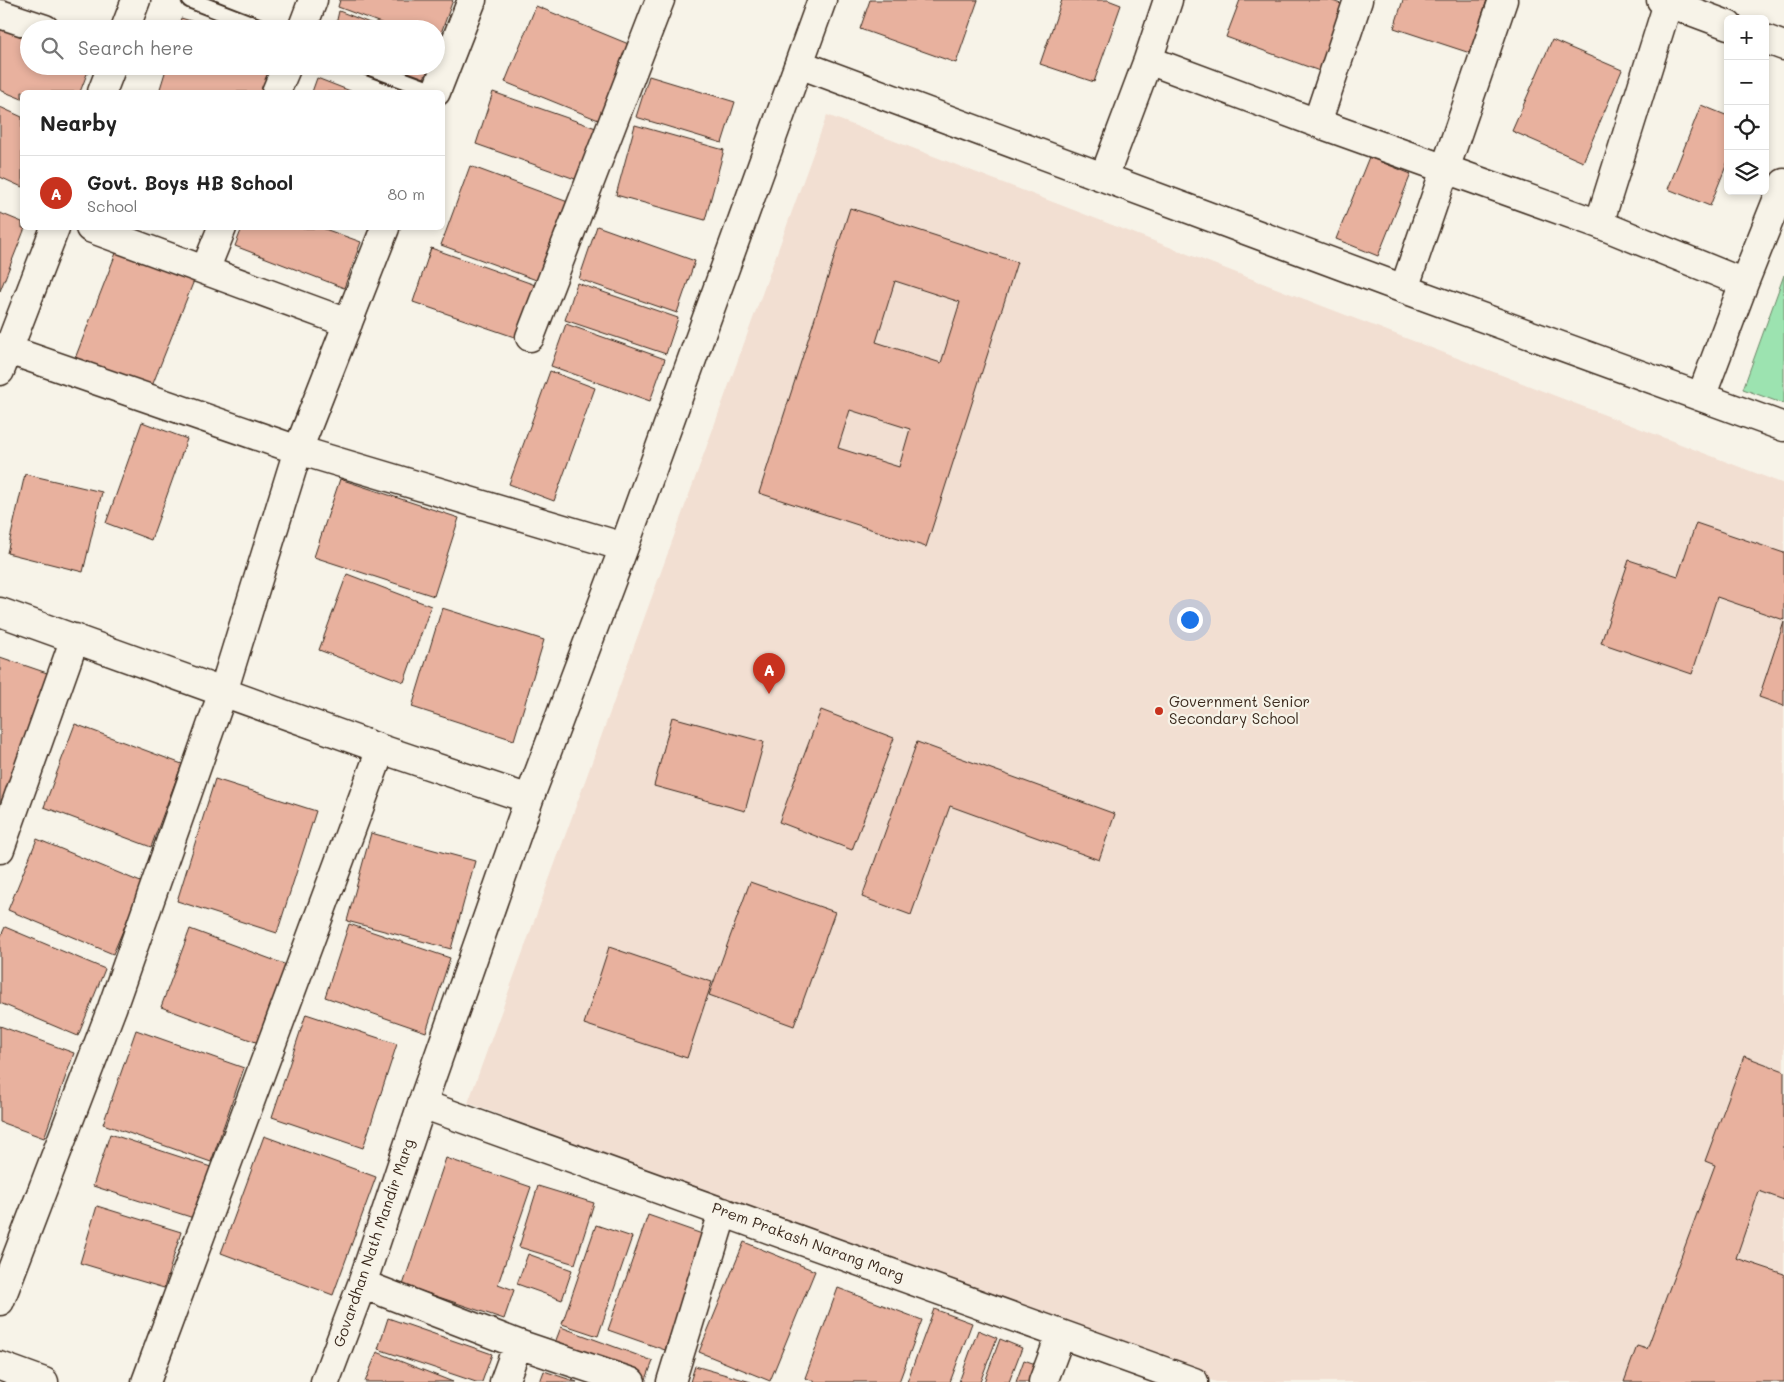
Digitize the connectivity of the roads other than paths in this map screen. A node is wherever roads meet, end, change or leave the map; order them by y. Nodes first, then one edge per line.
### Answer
1 (136, 0) edge
2 (190, 0) edge
3 (313, 0) edge
4 (472, 0) edge
5 (660, 0) edge
6 (822, 0) edge
7 (1168, 0) edge
8 (1358, 0) edge
9 (1503, 0) edge
10 (1664, 1) edge
11 (0, 14) edge
12 (128, 20) edge
13 (242, 20) edge
14 (305, 20) edge
15 (20, 21) edge
16 (1724, 24) edge
17 (1769, 40) edge
18 (1784, 46) edge
19 (1148, 60) junction
20 (799, 64) junction
21 (445, 69) edge
22 (109, 75) edge
23 (283, 75) edge
24 (390, 75) edge
25 (443, 75) edge
26 (103, 90) edge
27 (277, 90) edge
28 (431, 90) edge
29 (437, 90) edge
30 (1317, 123) junction
31 (1445, 168) junction
32 (1104, 177) junction
33 (1784, 183) edge
34 (1599, 224) junction
35 (54, 230) edge
36 (95, 230) edge
37 (221, 230) edge
38 (384, 230) edge
39 (205, 270) junction
40 (1744, 283) junction
41 (1404, 289) junction
42 (348, 323) junction
43 (530, 337) dead end
44 (3, 356) edge
45 (1702, 397) junction
46 (1784, 427) edge
47 (298, 450) junction
48 (624, 547) junction
49 (0, 612) edge
50 (75, 638) junction
51 (223, 692) junction
52 (381, 749) junction
53 (529, 799) junction
54 (0, 849) edge
55 (422, 1104) junction
56 (723, 1212) junction
57 (362, 1284) junction
58 (0, 1301) edge
59 (1061, 1334) junction
60 (518, 1344) junction
61 (0, 1366) edge
62 (44, 1382) edge
63 (146, 1382) edge
64 (325, 1382) edge
65 (504, 1382) edge
66 (631, 1382) edge
67 (671, 1382) edge
68 (1043, 1382) edge
69 (1194, 1382) edge

1 - 12 street
2 - 13 lane
3 - 14 street
4 - 21 street
5 - 43 street
6 - 20 street, Govardhan Nath Mandir Marg
7 - 19 street
8 - 30 street
9 - 31 street
10 - 16 street
10 - 34 street
11 - 15 street
17 - 18 street
19 - 30 street
19 - 32 street
20 - 32 street
20 - 48 street, Govardhan Nath Mandir Marg
22 - 26 street
23 - 27 street
24 - 28 lane
25 - 29 street
30 - 31 street
31 - 34 street
31 - 41 street
32 - 41 street
33 - 40 street
34 - 40 street
35 - 44 street
36 - 39 street
37 - 39 street
38 - 42 street
39 - 42 street
40 - 45 street
41 - 45 street
42 - 47 street
44 - 47 street
45 - 46 street
47 - 48 street
47 - 51 street
48 - 53 street, Govardhan Nath Mandir Marg
49 - 50 street
50 - 51 street
50 - 54 street
51 - 52 street
51 - 58 street
52 - 53 street
52 - 63 street
53 - 55 street, Govardhan Nath Mandir Marg
55 - 56 street, Prem Prakash Narang Marg
55 - 57 street, Govardhan Nath Mandir Marg
56 - 59 street, Prem Prakash Narang Marg
56 - 67 street
57 - 60 street
57 - 64 street, Govardhan Nath Mandir Marg
59 - 68 street
59 - 69 street, Prem Prakash Narang Marg
60 - 65 street
60 - 66 street
61 - 62 street

